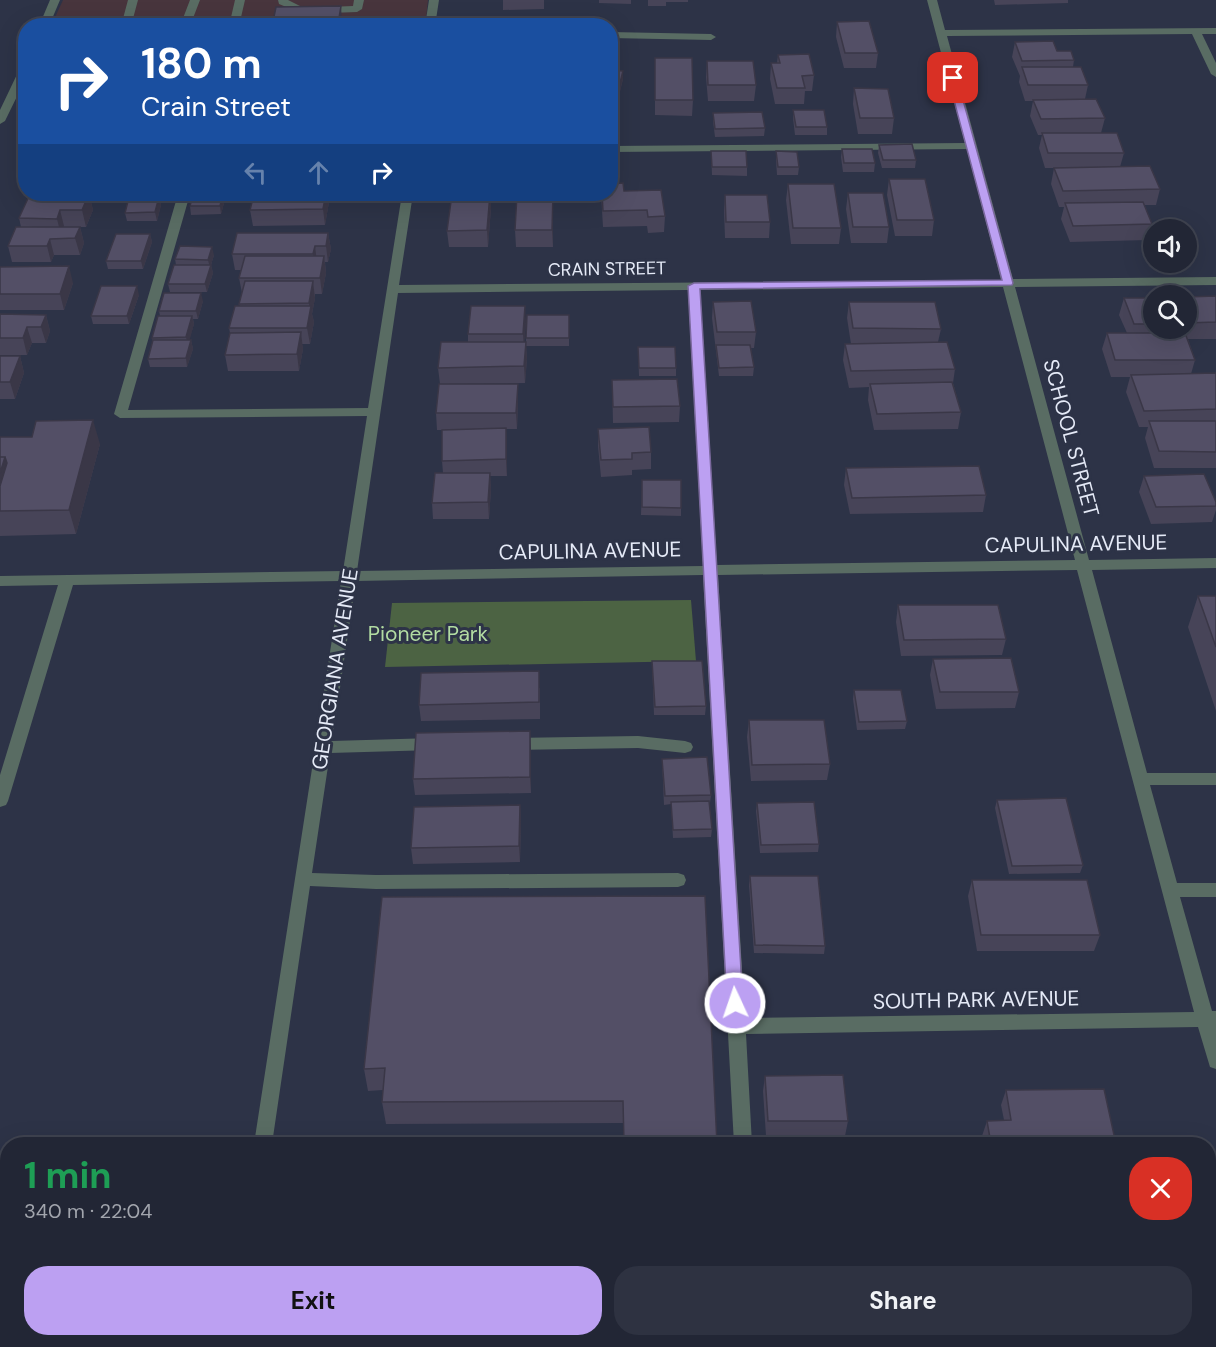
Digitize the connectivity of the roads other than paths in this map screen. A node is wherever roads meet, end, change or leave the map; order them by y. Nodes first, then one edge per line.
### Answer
1 (56, 0) edge
2 (134, 0) edge
3 (195, 0) edge
4 (240, 0) edge
5 (283, 0) edge
6 (359, 0) edge
7 (434, 0) edge
8 (932, 0) edge
9 (48, 18) edge
10 (128, 18) edge
11 (188, 18) edge
12 (236, 18) edge
13 (431, 18) edge
14 (1196, 32) junction
15 (1216, 32) edge
16 (941, 33) junction
17 (618, 36) edge
18 (711, 37) dead end
19 (1216, 74) edge
20 (18, 83) edge
21 (0, 121) edge
22 (971, 146) junction
23 (618, 149) edge
24 (182, 201) edge
25 (406, 201) edge
26 (1216, 281) edge
27 (1008, 283) junction
28 (694, 286) junction
29 (394, 289) junction
30 (374, 412) junction
31 (1216, 563) edge
32 (1083, 565) junction
33 (711, 571) junction
34 (348, 576) junction
35 (67, 580) junction
36 (0, 581) edge
37 (452, 744) edge
38 (499, 744) edge
39 (323, 747) junction
40 (686, 747) dead end
41 (1141, 779) junction
42 (1216, 779) edge
43 (0, 801) edge
44 (303, 879) junction
45 (678, 880) dead end
46 (1170, 890) junction
47 (1216, 890) edge
48 (1210, 1019) edge
49 (737, 1026) junction
50 (1216, 1061) edge
51 (264, 1137) edge
52 (743, 1137) edge

1 - 9 street
2 - 10 street
3 - 11 street
4 - 12 street
5 - 6 street
7 - 13 street
8 - 16 street, SCHOOL STREET
14 - 15 street
14 - 16 street
14 - 19 street
16 - 22 street, SCHOOL STREET
17 - 18 street
20 - 21 street
22 - 23 street
22 - 27 street, SCHOOL STREET
24 - 30 street
25 - 29 street, GEORGIANA AVENUE
26 - 27 street, CRAIN STREET
27 - 28 street, CRAIN STREET
27 - 32 street, SCHOOL STREET
28 - 29 street, CRAIN STREET
28 - 33 street
29 - 30 street, GEORGIANA AVENUE
30 - 34 street, GEORGIANA AVENUE
31 - 32 street, CAPULINA AVENUE
32 - 33 street, CAPULINA AVENUE
32 - 41 street, SCHOOL STREET
33 - 34 street, CAPULINA AVENUE
33 - 49 street
34 - 35 street, CAPULINA AVENUE
34 - 39 street, GEORGIANA AVENUE
35 - 36 street, CAPULINA AVENUE
35 - 43 street
37 - 39 street
38 - 40 street
39 - 44 street, GEORGIANA AVENUE
41 - 42 street
41 - 46 street, SCHOOL STREET
44 - 45 street
44 - 51 street, GEORGIANA AVENUE
46 - 47 street
46 - 48 street, SCHOOL STREET
48 - 49 street, SOUTH PARK AVENUE
48 - 50 street, SCHOOL STREET
49 - 52 street

